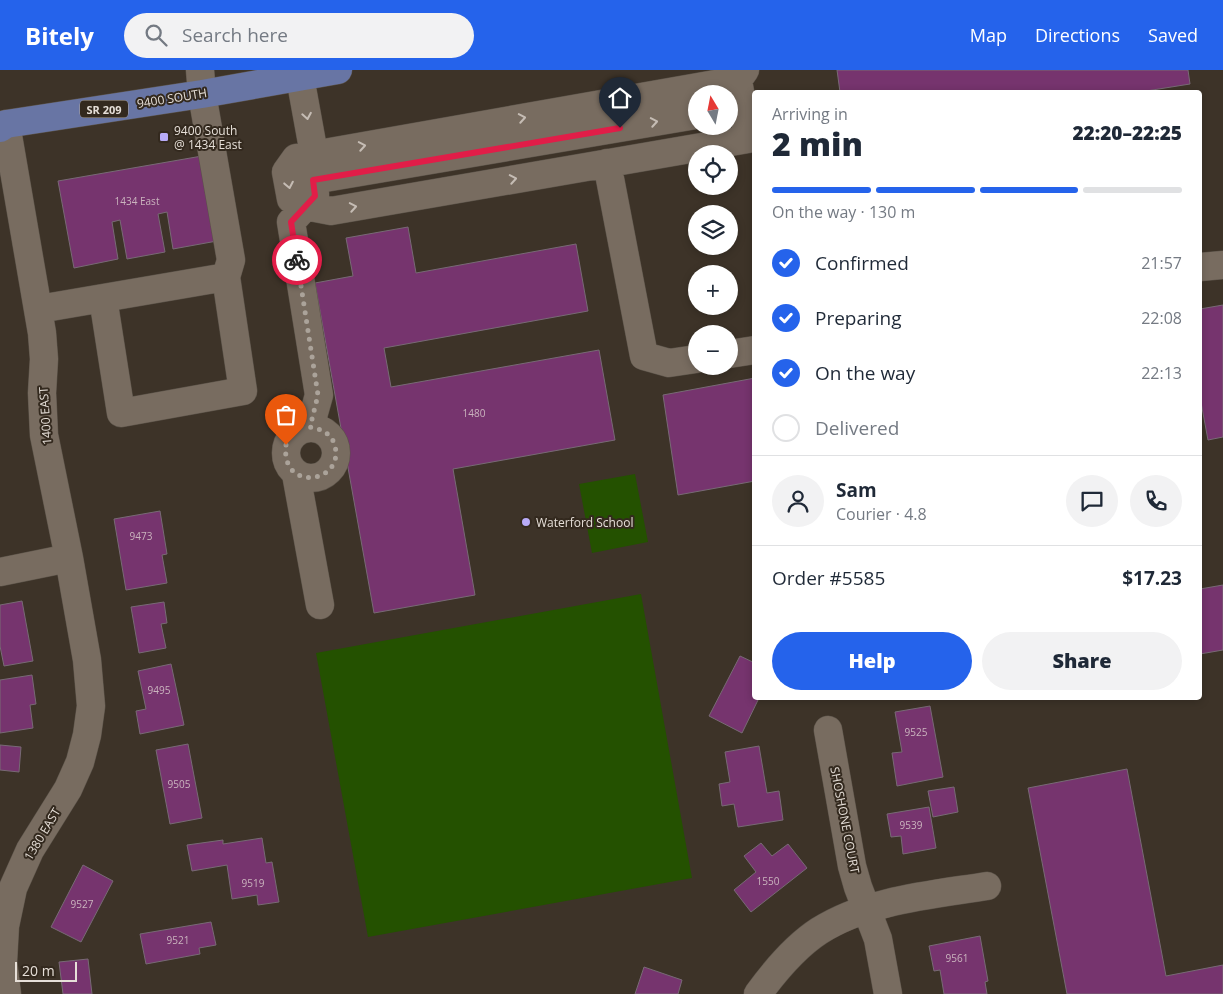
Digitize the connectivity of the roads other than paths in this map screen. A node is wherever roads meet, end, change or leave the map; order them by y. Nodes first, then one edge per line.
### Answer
1 (338, 70) edge
2 (742, 75) edge
3 (300, 77) junction
4 (201, 82) edge
5 (738, 97) edge
6 (738, 113) edge
7 (688, 116) edge
8 (2, 124) edge
9 (607, 163) junction
10 (307, 164) junction
11 (305, 206) junction
12 (1223, 264) edge
13 (1202, 267) edge
14 (226, 277) junction
15 (103, 298) junction
16 (39, 309) junction
17 (752, 350) edge
18 (738, 353) edge
19 (688, 360) edge
20 (310, 427) junction
21 (296, 474) junction
22 (69, 558) junction
23 (0, 572) edge
24 (320, 605) dead end
25 (91, 706) joint
26 (828, 730) dead end
27 (987, 886) dead end
28 (866, 909) junction
29 (7, 994) edge
30 (758, 994) edge
31 (888, 994) edge

1 - 3 main road, 9400 SOUTH / SR 209
2 - 5 street
10 -> 2 street
3 - 4 main road, 9400 SOUTH / SR 209
3 -> 10 street
4 - 8 main road, 9400 SOUTH / SR 209
4 - 14 street
6 - 9 street
10 -> 7 street
8 - 16 street, 1400 EAST
11 -> 9 street
9 - 19 street
10 - 11 street
11 - 20 street
12 - 13 street
14 - 15 street
14 - 15 street
15 - 16 street
16 - 22 street, 1400 EAST
17 - 18 street
20 - 21 street
20 - 21 street
21 - 24 street
22 - 23 street
22 - 25 street, 1400 EAST
25 - 29 street, 1380 EAST
26 - 28 street, SHOSHONE COURT
27 - 28 street
28 - 30 street
28 - 31 street, SHOSHONE COURT

